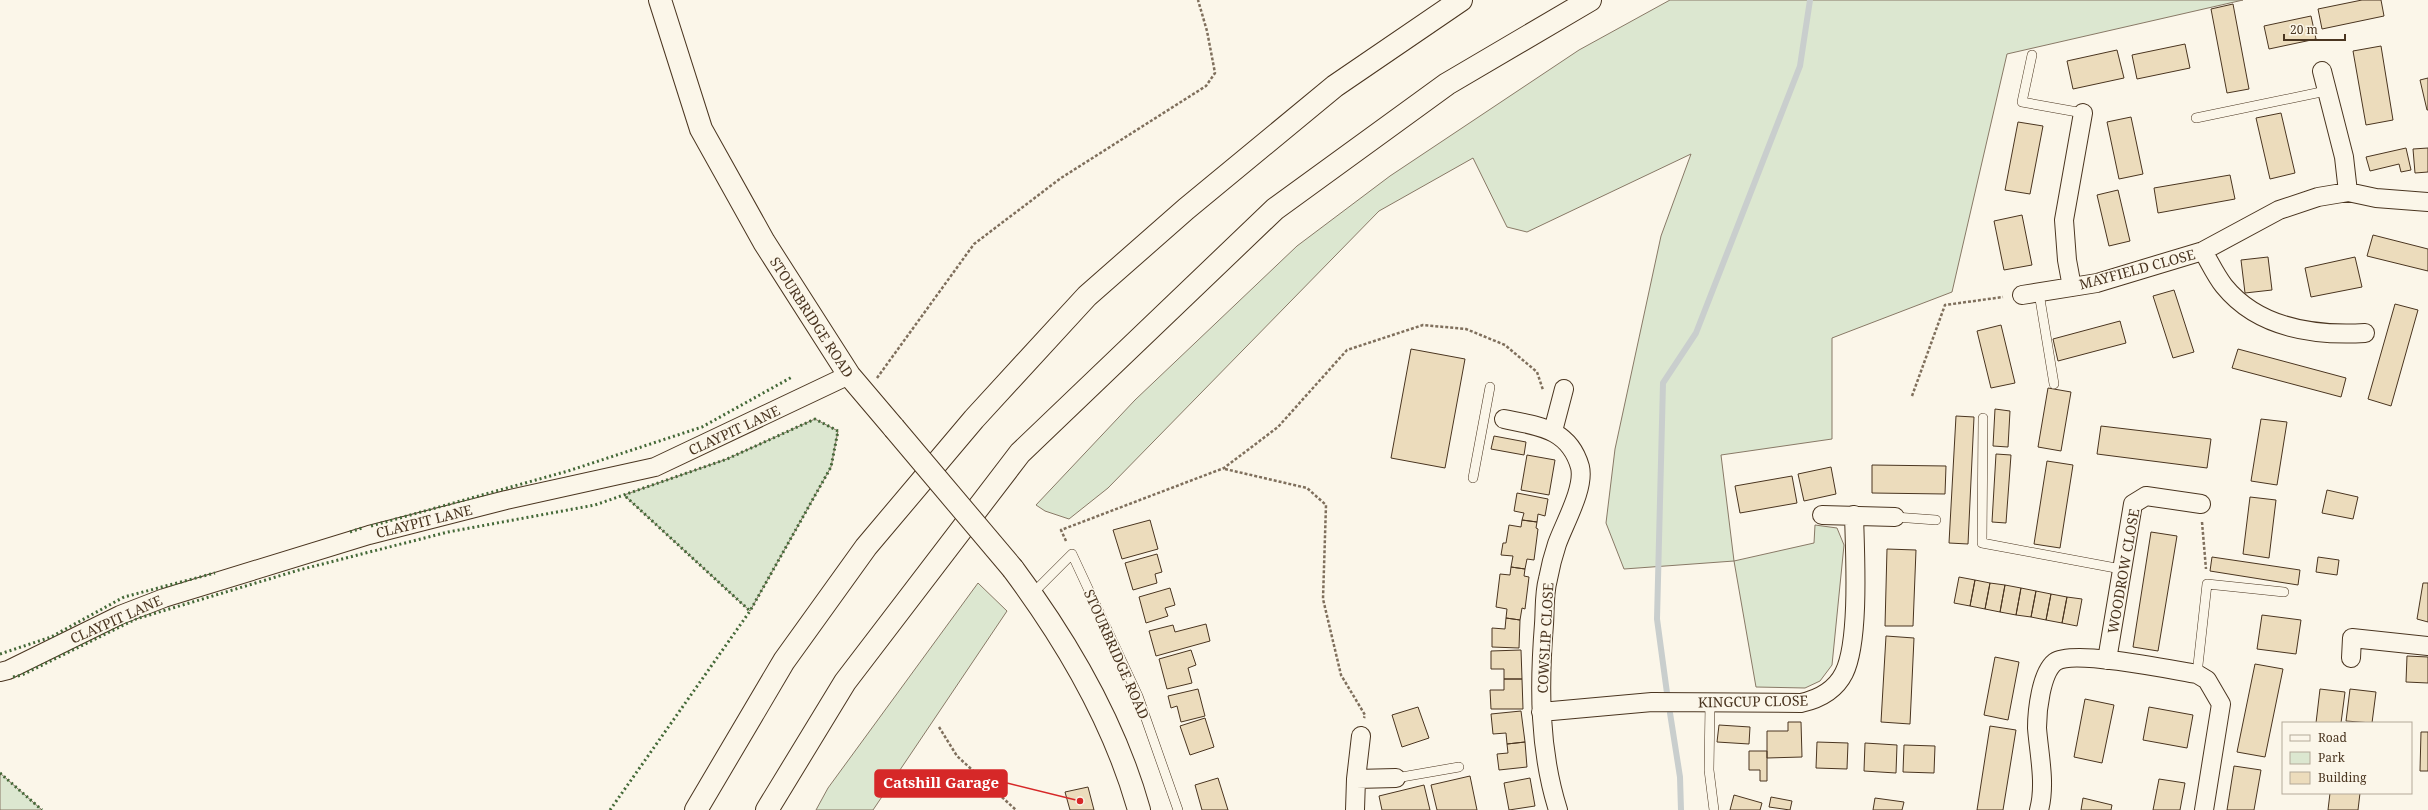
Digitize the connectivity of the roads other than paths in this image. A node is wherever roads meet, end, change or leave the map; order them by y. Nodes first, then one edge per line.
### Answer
1 (660, 0) edge
2 (1461, 0) edge
3 (1590, 0) edge
4 (2032, 55) dead end
5 (2322, 71) dead end
6 (2326, 91) junction
7 (2083, 113) joint
8 (2196, 118) dead end
9 (2348, 192) junction
10 (2428, 202) edge
11 (2203, 252) junction
12 (2072, 287) junction
13 (2031, 294) joint
14 (2365, 333) dead end
15 (849, 375) junction
16 (2054, 384) dead end
17 (1490, 387) dead end
18 (1564, 390) dead end
19 (1485, 416) junction
20 (1982, 418) dead end
21 (1504, 419) joint
22 (1553, 431) junction
23 (1473, 478) dead end
24 (2201, 504) road end
25 (1822, 515) dead end
26 (1854, 515) junction
27 (1895, 517) joint
28 (1936, 520) dead end
29 (2122, 569) junction
30 (2284, 592) dead end
31 (1032, 594) junction
32 (2428, 646) edge
33 (2351, 658) dead end
34 (2107, 660) junction
35 (0, 672) edge
36 (2197, 674) junction
37 (1710, 704) junction
38 (1541, 712) junction
39 (1361, 736) road end
40 (1458, 767) dead end
41 (1396, 778) joint
42 (1356, 779) junction
43 (696, 810) edge
44 (767, 810) edge
45 (1139, 810) edge
46 (1178, 810) edge
47 (1355, 810) edge
48 (1558, 810) edge
49 (1714, 810) edge
50 (2039, 810) edge
51 (2204, 810) edge

1 - 15 main road, STOURBRIDGE ROAD
2 - 43 main road
3 - 44 main road
4 - 7 lane
5 - 6 street
6 - 8 lane
6 - 9 street
7 - 12 street, MAYFIELD CLOSE
9 - 10 street, MAYFIELD CLOSE
9 - 11 street, MAYFIELD CLOSE
11 - 12 street, MAYFIELD CLOSE
11 - 14 street, MAYFIELD CLOSE
12 - 13 street, MAYFIELD CLOSE
13 - 16 lane
15 - 31 main road, STOURBRIDGE ROAD, bridge
15 - 35 street, CLAYPIT LANE
17 - 19 lane
18 - 22 street
19 - 21 lane
19 - 23 lane
20 - 29 lane
21 - 22 street
22 - 38 street, COWSLIP CLOSE
24 - 29 street, WOODROW CLOSE
25 - 26 street
26 - 27 street
26 - 37 street, KINGCUP CLOSE
27 - 28 lane
29 - 34 street, WOODROW CLOSE
30 - 36 lane
31 - 45 main road, STOURBRIDGE ROAD
31 - 46 lane, STOURBRIDGE ROAD
32 - 33 street
34 - 36 street
34 - 50 street
36 - 51 street
37 - 38 street, KINGCUP CLOSE
37 - 49 lane
38 - 48 street, COWSLIP CLOSE
39 - 42 street
40 - 41 lane
41 - 42 street
42 - 47 street

